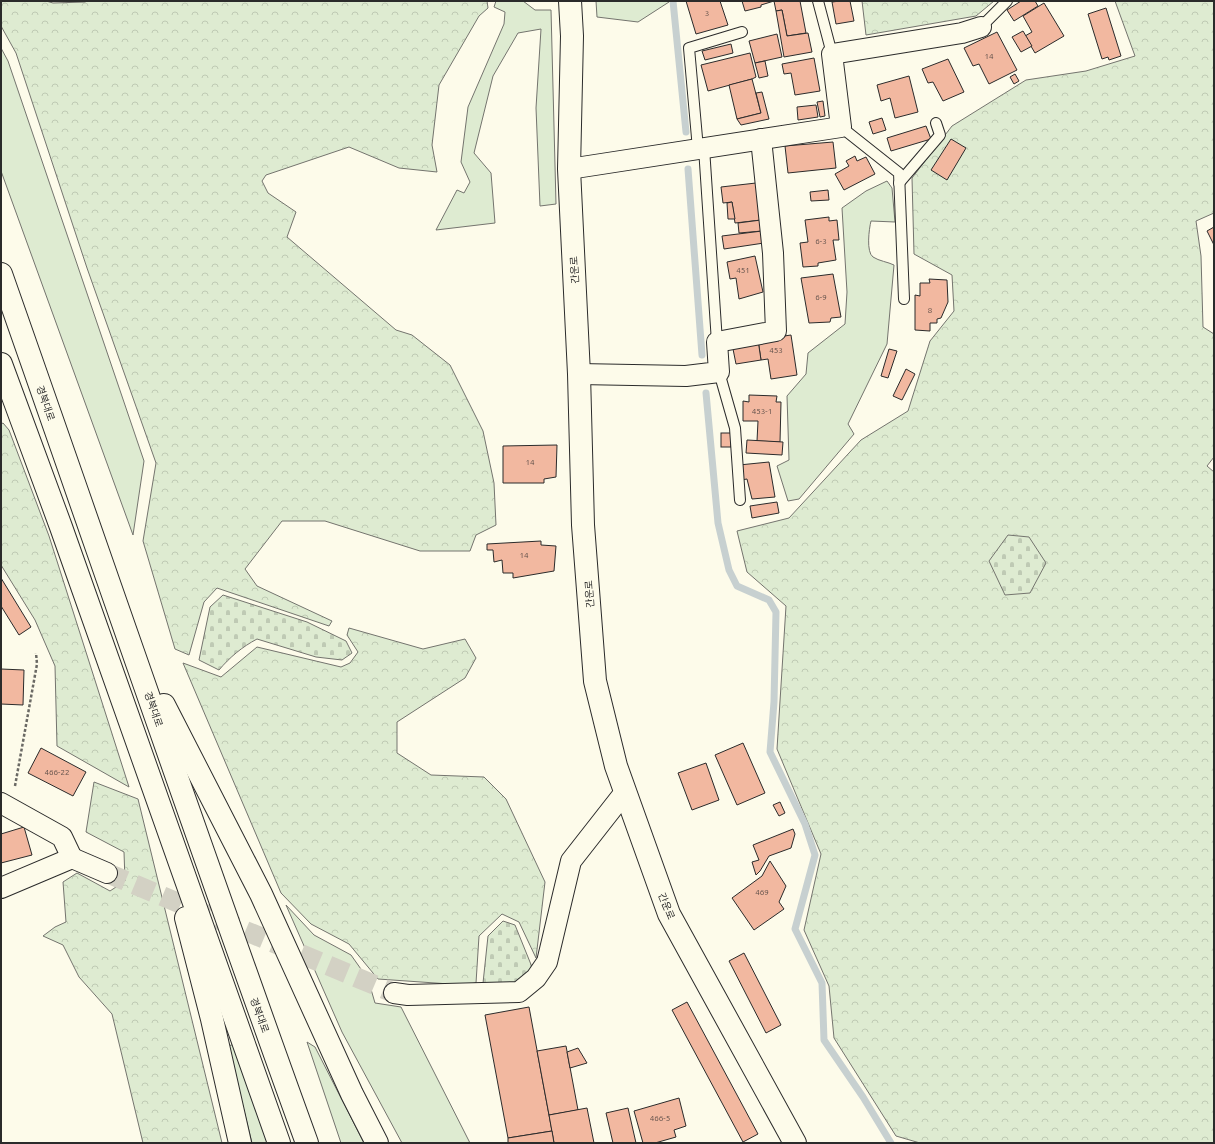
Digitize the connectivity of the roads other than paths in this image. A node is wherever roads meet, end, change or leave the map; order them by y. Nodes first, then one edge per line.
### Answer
1 (570, 1) edge
2 (818, 1) edge
3 (1007, 1) edge
4 (981, 27) joint
5 (742, 32) dead end
6 (832, 54) junction
7 (936, 123) dead end
8 (841, 127) junction
9 (761, 139) junction
10 (701, 149) junction
11 (569, 169) junction
12 (899, 182) junction
13 (1, 274) edge
14 (904, 299) dead end
15 (717, 342) junction
16 (1, 364) edge
17 (719, 372) junction
18 (579, 374) junction
19 (740, 500) dead end
20 (128, 635) junction
21 (625, 792) junction
22 (6, 805) edge
23 (170, 836) junction
24 (72, 858) junction
25 (107, 873) tunnel mouth
26 (1, 888) edge
27 (394, 993) tunnel mouth
28 (240, 1143) edge
29 (279, 1143) edge
30 (307, 1143) edge
31 (377, 1143) edge
32 (795, 1143) edge

1 - 11 main road, 간운로
2 - 6 lane
3 - 4 lane
4 - 6 street
5 - 10 lane
6 - 8 street
7 - 12 lane
8 - 9 street
8 - 12 lane
9 - 10 street
9 - 15 street
10 - 11 street
10 - 15 lane
11 - 18 main road, 간운로
12 - 14 lane
13 - 20 main road, 경북대로
15 - 17 street
16 - 23 main road
17 - 18 street
17 - 19 lane
18 - 21 main road, 간운로
20 - 30 main road, 경북대로
20 - 31 main road
21 - 27 street
21 - 32 main road, 간운로
22 - 24 street
23 - 28 main road
23 - 29 main road
24 - 25 street
24 - 26 street

